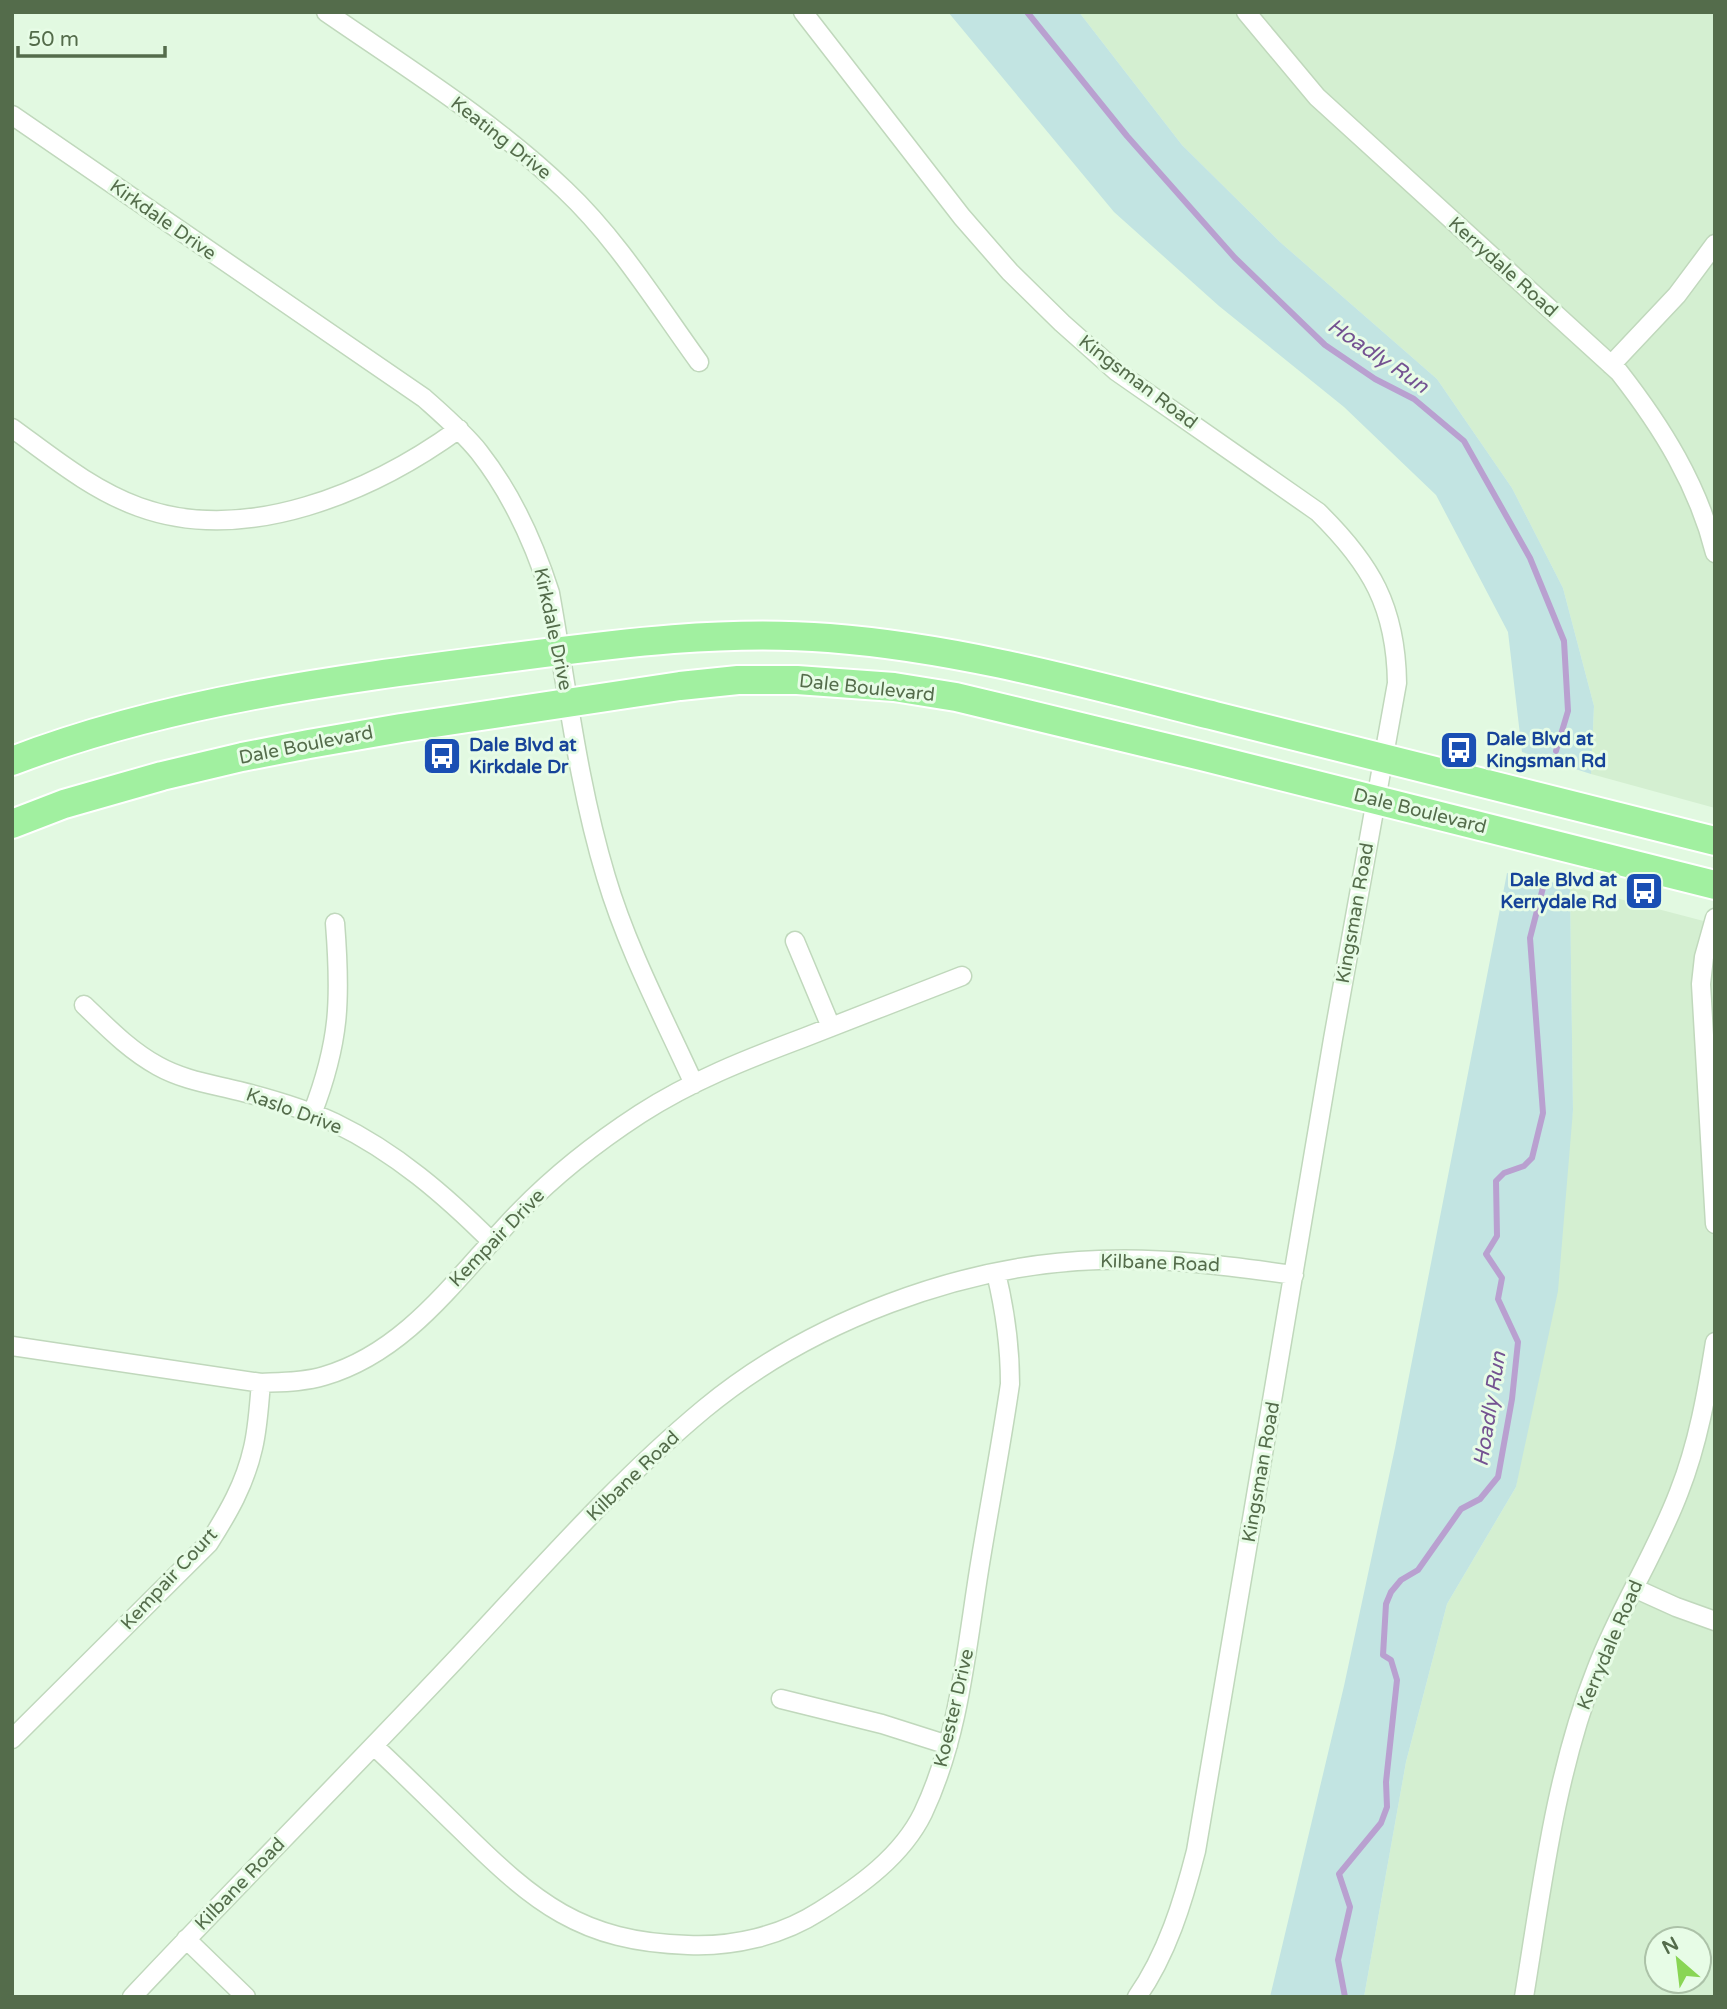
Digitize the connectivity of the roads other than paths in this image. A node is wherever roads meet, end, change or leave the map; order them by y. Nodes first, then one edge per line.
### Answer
1 (326, 12) edge
2 (803, 12) edge
3 (1246, 12) edge
4 (12, 115) edge
5 (1715, 244) edge
6 (699, 362) dead end
7 (1611, 365) junction
8 (12, 428) edge
9 (459, 429) junction
10 (1715, 553) edge
11 (560, 651) junction
12 (569, 702) junction
13 (1383, 758) junction
14 (12, 761) edge
15 (1376, 800) junction
16 (12, 824) edge
17 (1715, 841) edge
18 (1715, 885) edge
19 (1715, 918) edge
20 (335, 923) dead end
21 (795, 941) dead end
22 (961, 976) dead end
23 (84, 1005) dead end
24 (831, 1027) junction
25 (694, 1084) junction
26 (312, 1114) junction
27 (1715, 1224) edge
28 (492, 1242) junction
29 (996, 1273) junction
30 (1294, 1275) junction
31 (1715, 1342) edge
32 (12, 1346) edge
33 (261, 1383) junction
34 (1634, 1588) junction
35 (1715, 1621) edge
36 (782, 1699) dead end
37 (12, 1740) edge
38 (948, 1745) junction
39 (374, 1746) junction
40 (186, 1939) junction
41 (132, 1997) edge
42 (246, 1997) edge
43 (1137, 1997) edge
44 (1524, 1997) edge

1 - 6 street, Keating Drive
2 - 13 street, Kingsman Road
3 - 7 street, Kerrydale Road
4 - 9 street, Kirkdale Drive
5 - 7 street
7 - 10 street, Kerrydale Road
8 - 9 street
9 - 11 street, Kirkdale Drive
11 - 12 street, Kirkdale Drive
11 - 13 main road
11 - 14 main road
12 - 15 main road, Dale Boulevard
12 - 16 main road, Dale Boulevard
12 - 25 street, Kirkdale Drive
13 - 15 street, Kingsman Road
13 - 17 main road
15 - 18 main road, Dale Boulevard
15 - 30 street, Kingsman Road
19 - 27 street
20 - 26 street
21 - 24 street
22 - 24 street, Kempair Drive
23 - 26 street, Kaslo Drive
24 - 25 street, Kempair Drive
25 - 28 street, Kempair Drive
26 - 28 street, Kaslo Drive
28 - 33 street, Kempair Drive
29 - 30 street, Kilbane Road
29 - 38 street, Koester Drive
29 - 39 street, Kilbane Road
30 - 43 street, Kingsman Road
31 - 34 street, Kerrydale Road
32 - 33 street, Kempair Drive
33 - 37 street, Kempair Court
34 - 35 street
34 - 44 street, Kerrydale Road
36 - 38 street
38 - 39 street, Koester Drive
39 - 40 street, Kilbane Road
40 - 41 street, Kilbane Road
40 - 42 street

